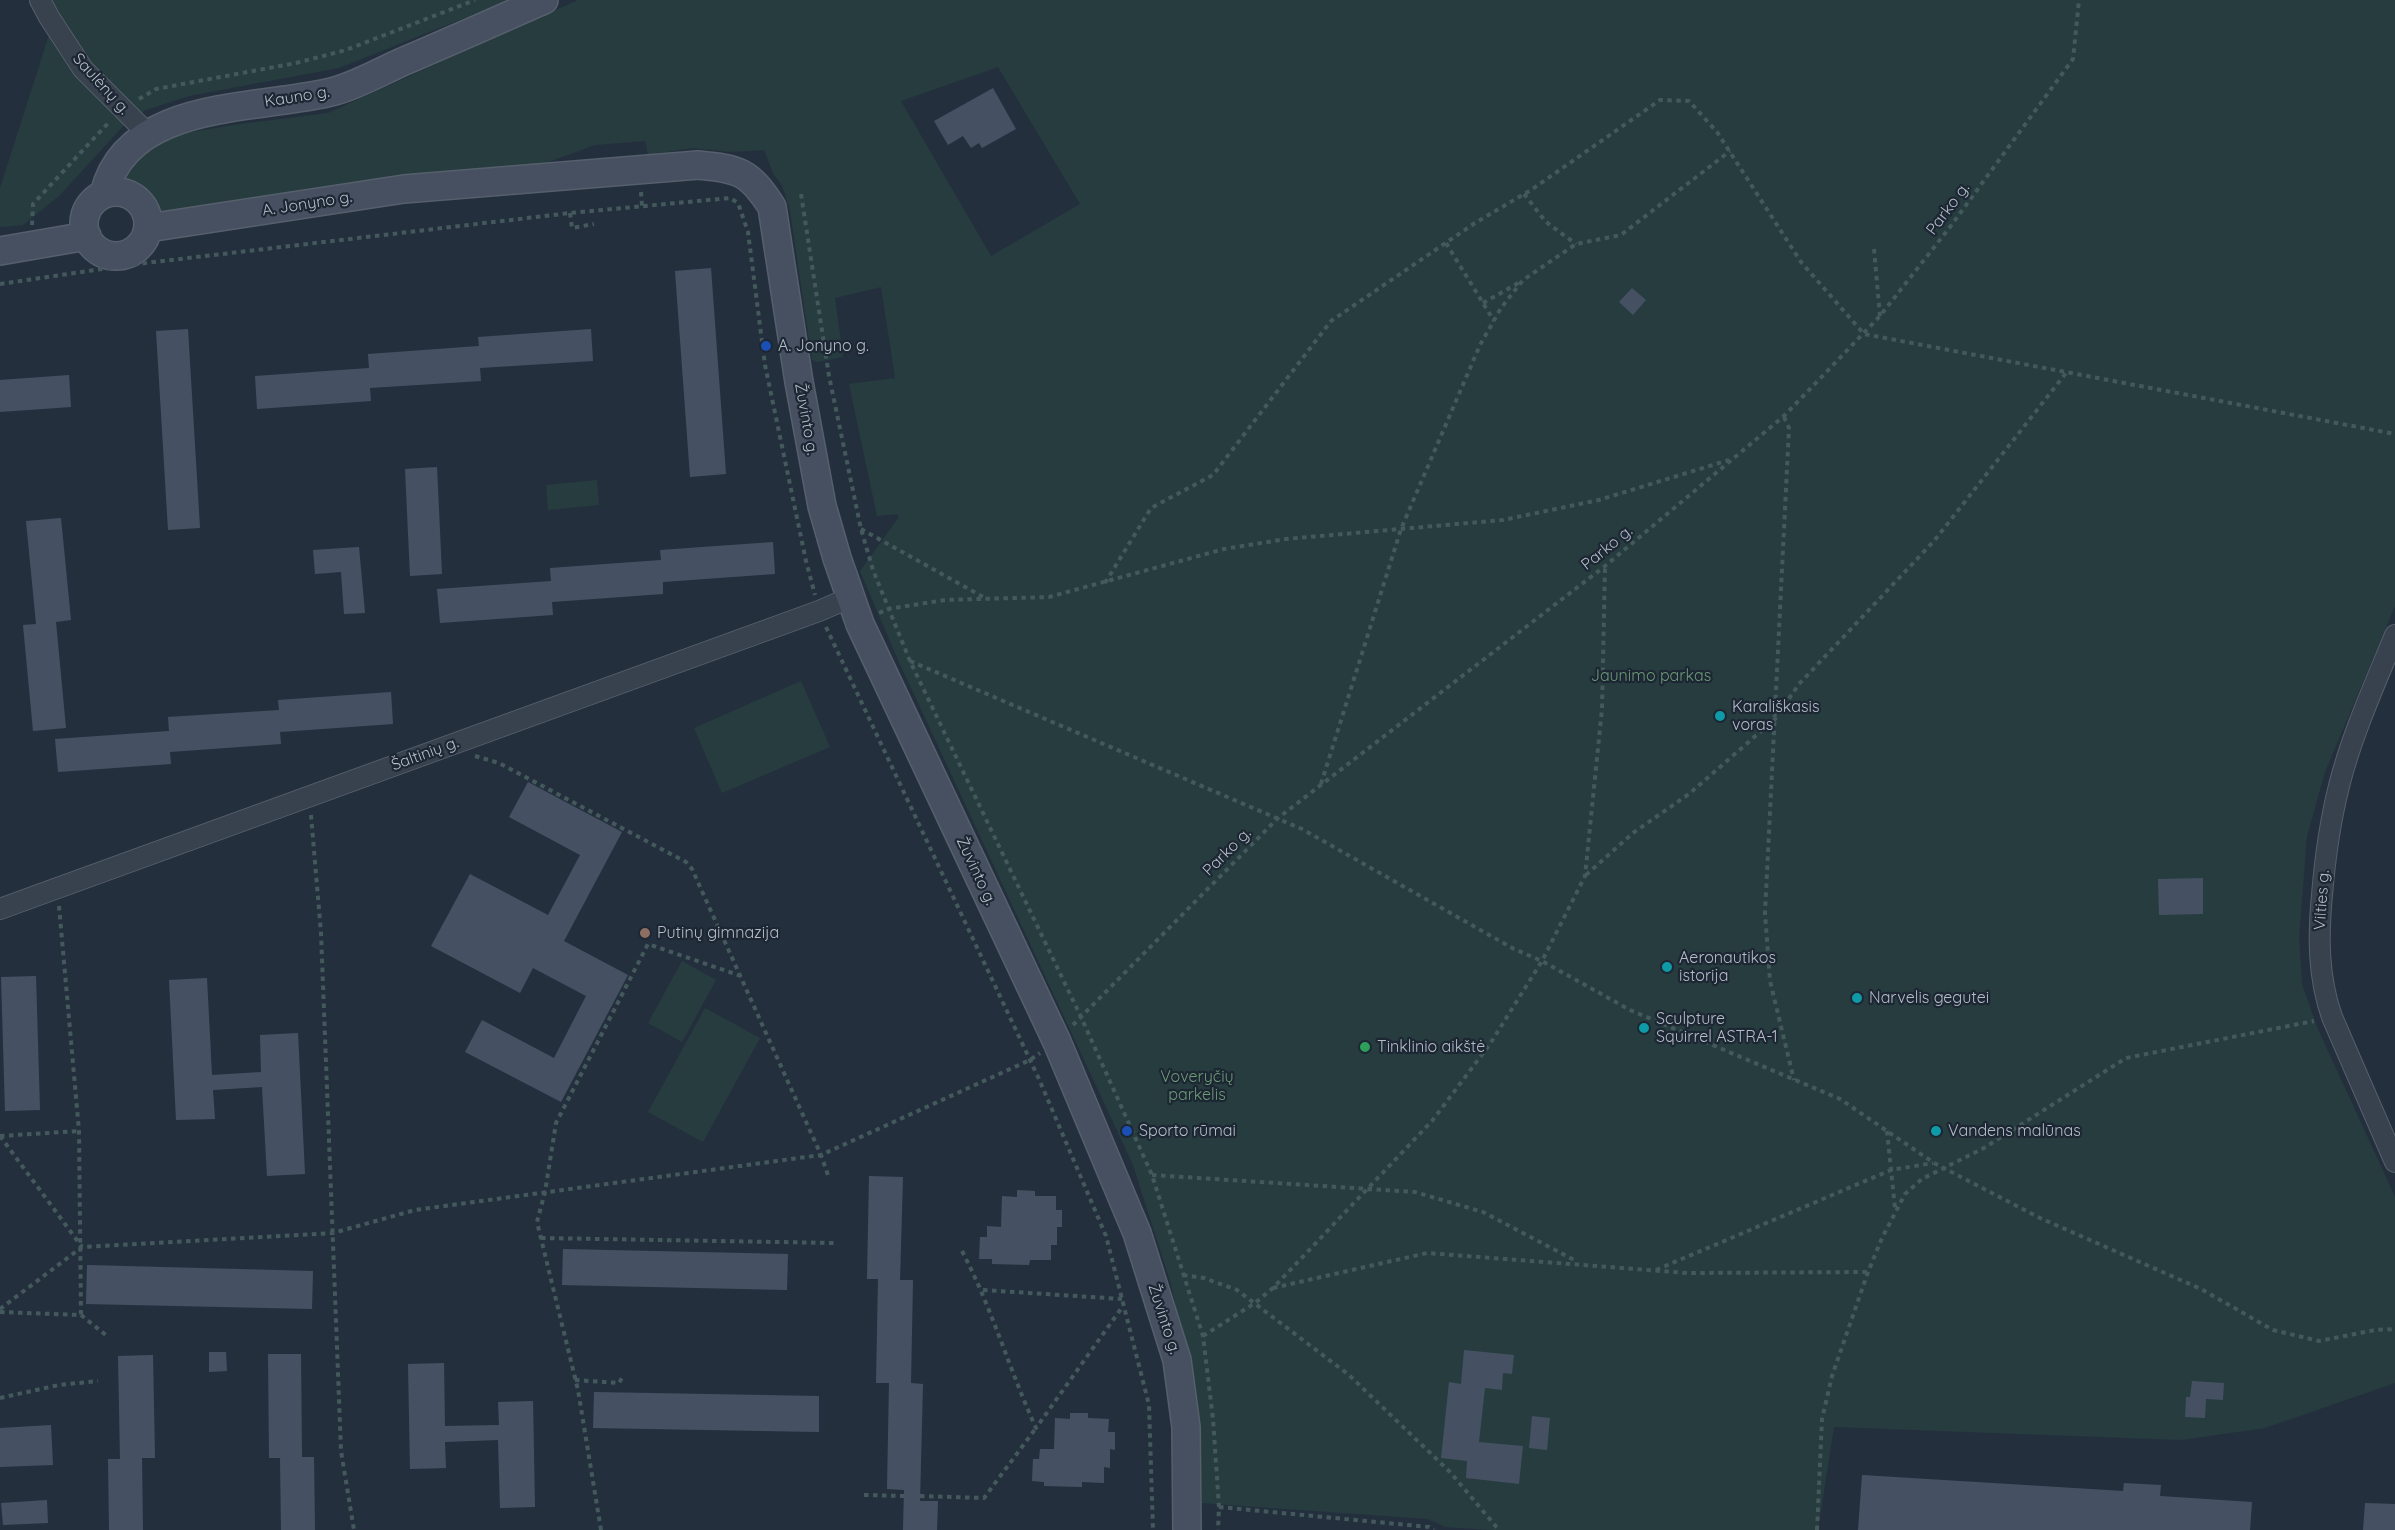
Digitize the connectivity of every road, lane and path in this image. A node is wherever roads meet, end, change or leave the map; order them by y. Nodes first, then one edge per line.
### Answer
1 (40, 0) edge
2 (543, 0) edge
3 (2079, 0) edge
4 (148, 135) junction
5 (1730, 151) junction
6 (104, 194) junction
7 (801, 194) dead end
8 (1524, 194) junction
9 (772, 207) joint
10 (570, 213) junction
11 (594, 224) dead end
12 (148, 228) junction
13 (87, 236) junction
14 (1446, 243) junction
15 (1576, 244) junction
16 (1874, 249) dead end
17 (0, 251) edge
18 (1524, 280) junction
19 (0, 284) edge
20 (1483, 303) junction
21 (1880, 316) junction
22 (1494, 321) junction
23 (1864, 334) junction
24 (2066, 373) junction
25 (829, 376) dead end
26 (1784, 416) junction
27 (2395, 434) edge
28 (1733, 459) junction
29 (861, 529) dead end
30 (1401, 529) junction
31 (1605, 566) junction
32 (1105, 583) junction
33 (849, 598) junction
34 (985, 598) junction
35 (819, 611) junction
36 (860, 624) junction
37 (2395, 635) edge
38 (832, 640) junction
39 (910, 660) dead end
40 (1775, 719) junction
41 (461, 740) junction
42 (1321, 785) junction
43 (310, 796) junction
44 (1278, 818) junction
45 (1585, 876) junction
46 (55, 891) junction
47 (0, 909) edge
48 (1542, 961) junction
49 (741, 976) junction
50 (2332, 1017) junction
51 (1057, 1042) junction
52 (1030, 1060) junction
53 (1794, 1080) junction
54 (79, 1131) junction
55 (1887, 1131) junction
56 (0, 1136) edge
57 (821, 1155) junction
58 (2395, 1162) edge
59 (1934, 1163) junction
60 (1946, 1169) junction
61 (1891, 1170) junction
62 (1152, 1175) dead end
63 (829, 1178) dead end
64 (1367, 1189) junction
65 (545, 1192) junction
66 (1895, 1209) junction
67 (333, 1233) junction
68 (541, 1238) junction
69 (836, 1243) dead end
70 (82, 1247) junction
71 (962, 1251) dead end
72 (1579, 1263) junction
73 (1655, 1270) junction
74 (1868, 1272) junction
75 (1183, 1275) dead end
76 (1274, 1288) junction
77 (983, 1290) junction
78 (1122, 1299) junction
79 (1255, 1303) junction
80 (1124, 1305) junction
81 (0, 1310) edge
82 (81, 1315) junction
83 (2395, 1329) edge
84 (106, 1336) dead end
85 (1203, 1336) dead end
86 (622, 1376) dead end
87 (575, 1380) junction
88 (98, 1381) dead end
89 (0, 1398) edge
90 (1036, 1428) junction
91 (864, 1495) dead end
92 (904, 1496) dead end
93 (920, 1496) dead end
94 (1219, 1507) dead end
95 (354, 1530) edge
96 (601, 1530) edge
97 (1153, 1530) edge
98 (1187, 1530) edge
99 (1434, 1530) edge
100 (1499, 1530) edge
101 (1817, 1530) edge

1 - 4 street, Saulėnų g.
2 - 4 street, Kauno g.
3 - 21 path, Parko g.
4 - 6 street, Kauno g.
5 - 8 path
5 - 15 path
5 - 23 path
6 - 12 street
6 - 13 street
7 - 25 path
8 - 14 path
8 - 15 path
9 - 12 street, A. Jonyno g.
9 - 33 street, Žuvinto g.
10 - 11 path
10 - 19 path
10 - 35 path
12 - 13 street
13 - 17 street
14 - 20 path
14 - 32 path
15 - 18 path
16 - 21 path
18 - 20 path
18 - 22 path
20 - 22 path
21 - 23 path, Parko g.
22 - 30 path
23 - 24 path
23 - 26 path, Parko g.
24 - 27 path
24 - 40 path
26 - 28 path, Parko g.
26 - 40 path
28 - 30 path
28 - 31 path, Parko g.
29 - 34 path
30 - 32 path
30 - 42 path
31 - 42 path, Parko g.
31 - 45 path
32 - 34 path
33 - 35 street, Šaltinių g.
33 - 36 street, Žuvinto g.
34 - 36 path
35 - 38 path
35 - 41 street, Šaltinių g.
36 - 38 path
36 - 51 street, Žuvinto g.
37 - 50 street, Vilties g.
38 - 52 path
39 - 44 path
40 - 45 path
40 - 53 path
41 - 43 street, Šaltinių g.
41 - 49 path
42 - 44 path, Parko g.
43 - 46 street, Šaltinių g.
43 - 67 path
44 - 48 path
44 - 51 path, Parko g.
45 - 48 path
46 - 47 street, Šaltinių g.
46 - 54 path
48 - 53 path
48 - 64 path
49 - 57 path
49 - 65 path
50 - 58 street, Vilties g.
50 - 60 path
51 - 52 path, Parko g.
51 - 98 street, Žuvinto g.
52 - 57 path, Parko g.
52 - 78 path
53 - 55 path
54 - 56 path
54 - 70 path
55 - 59 path
55 - 61 path
56 - 70 path
57 - 63 path
57 - 65 path, Parko g.
59 - 60 path
59 - 61 path
60 - 66 path
60 - 83 path
61 - 66 path
61 - 73 path
62 - 64 path
64 - 72 path
64 - 76 path
65 - 67 path, Parko g.
65 - 68 path
66 - 74 path
67 - 70 path, Parko g.
67 - 95 path
68 - 69 path
68 - 87 path
70 - 81 path
70 - 82 path
71 - 77 path
72 - 73 path
72 - 76 path
73 - 74 path
74 - 101 path
75 - 79 path
76 - 79 path
77 - 78 path
77 - 90 path
78 - 80 path
79 - 85 path
79 - 100 path
80 - 90 path
80 - 97 path
81 - 82 path
82 - 84 path
86 - 87 path
87 - 96 path
88 - 89 path
90 - 93 path
91 - 92 path
94 - 99 path

